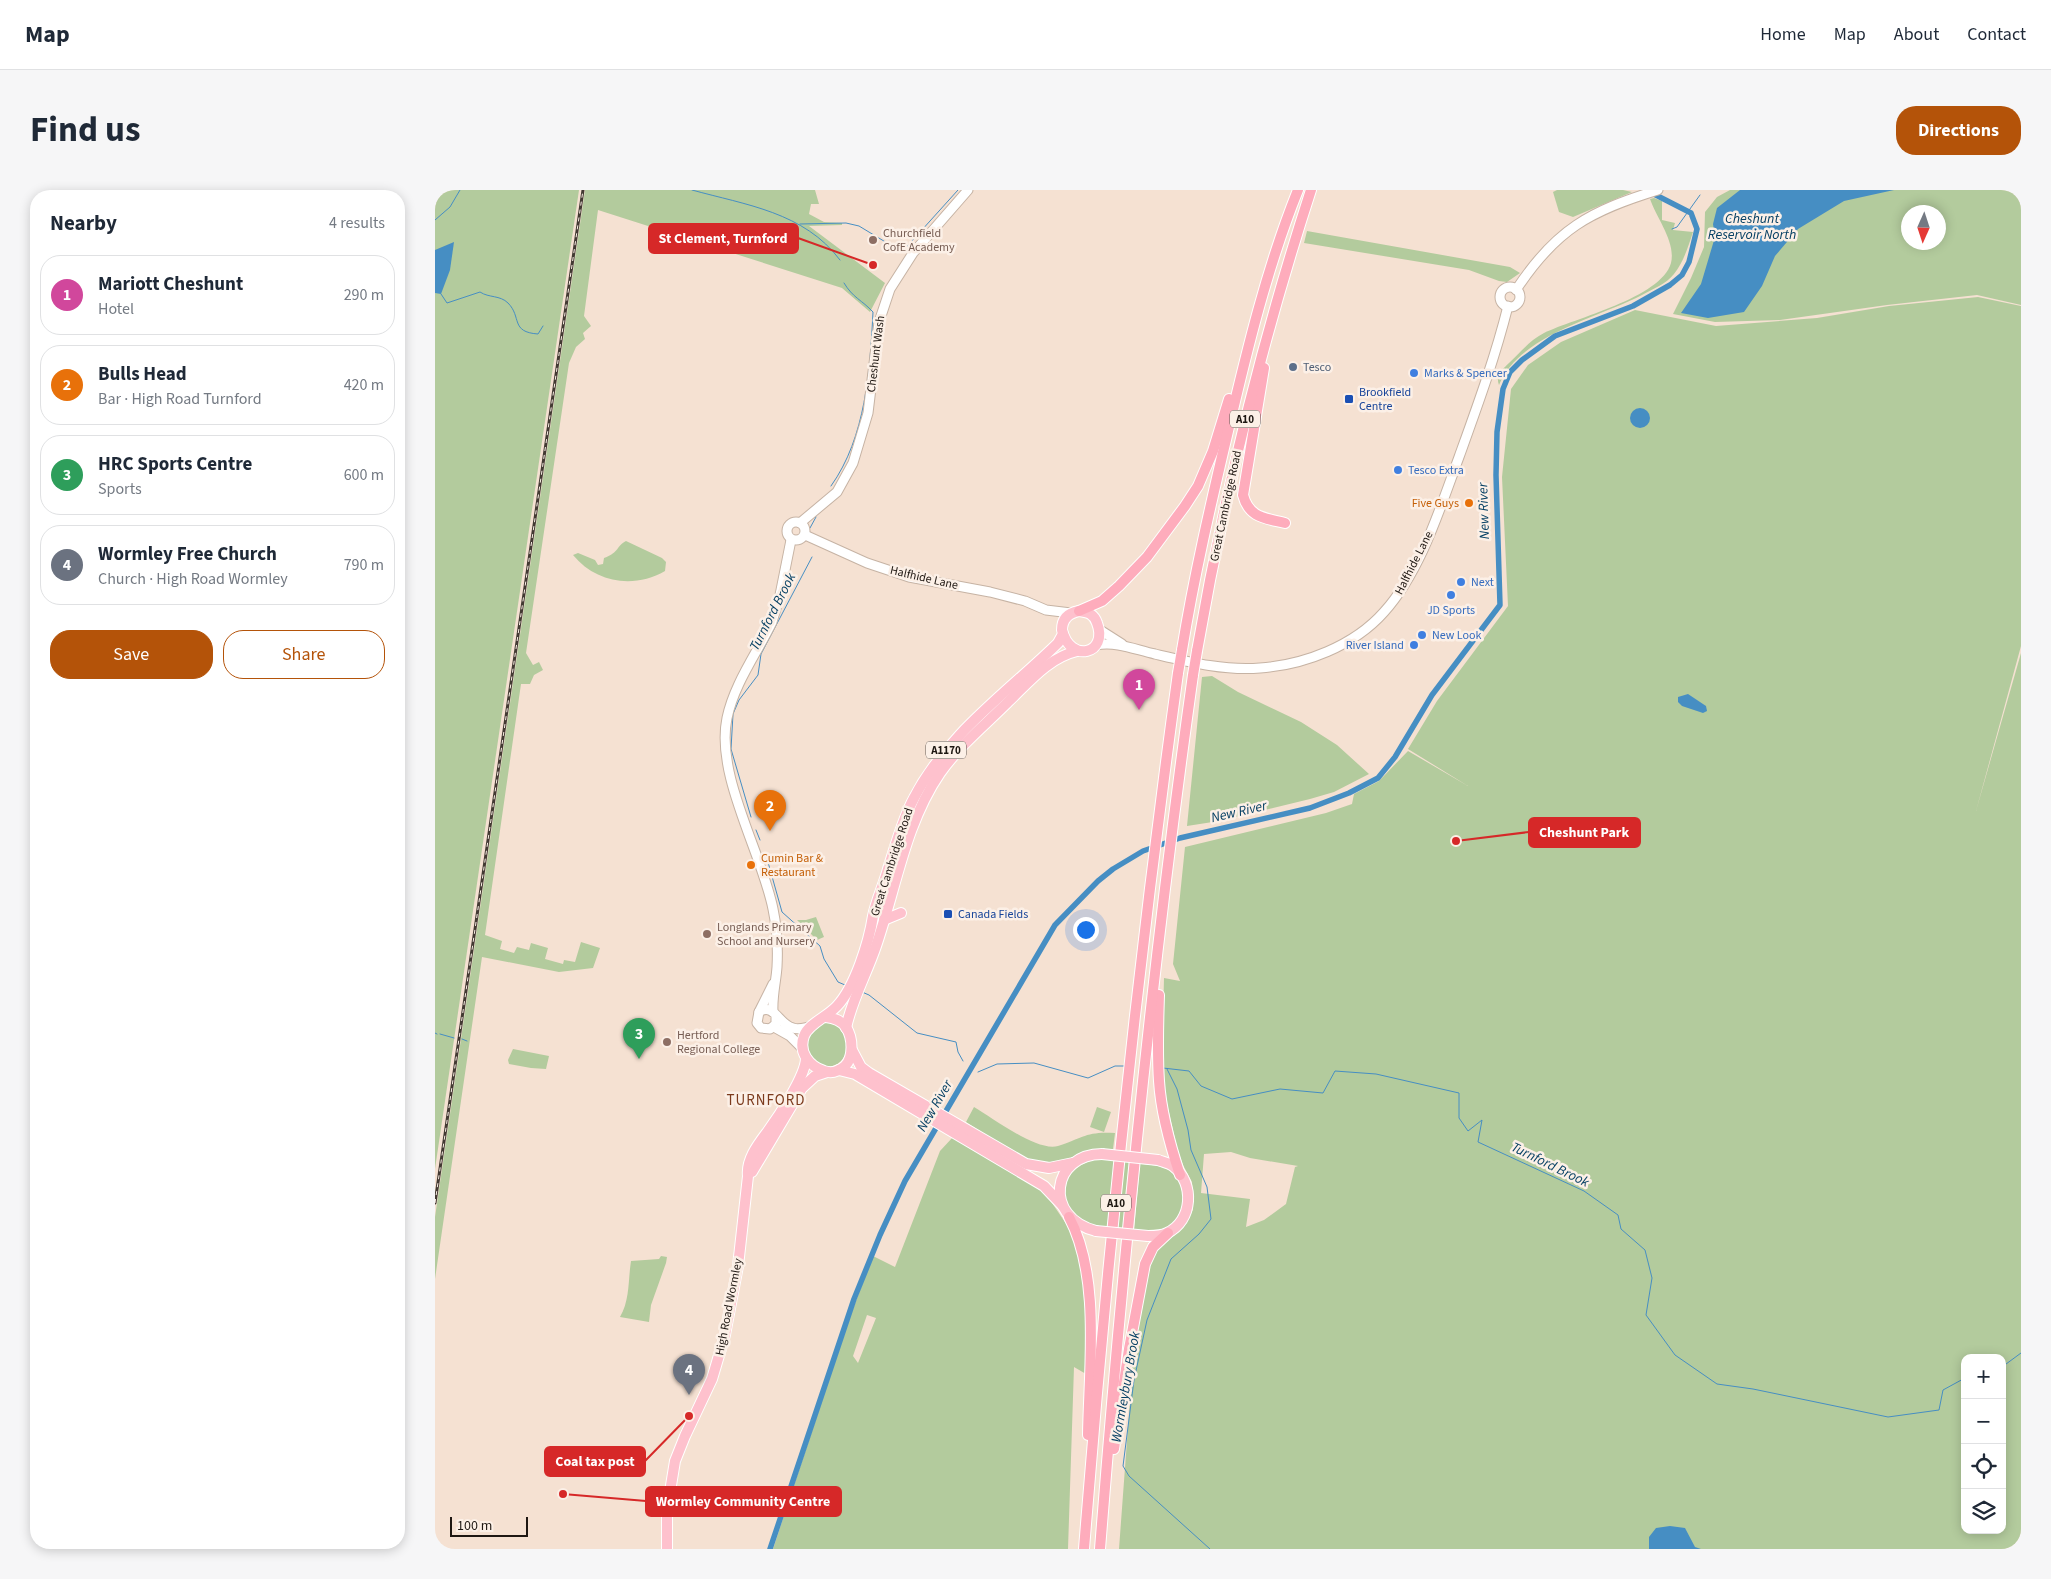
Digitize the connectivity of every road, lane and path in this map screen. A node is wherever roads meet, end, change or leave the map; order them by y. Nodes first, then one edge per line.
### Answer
1 (968, 190) edge
2 (1298, 190) edge
3 (1311, 190) edge
4 (1658, 190) edge
5 (1516, 290) junction
6 (1508, 306) junction
7 (1265, 345) junction
8 (1241, 375) junction
9 (800, 523) junction
10 (1285, 523) dead end
11 (805, 536) junction
12 (791, 540) junction
13 (1046, 610) junction
14 (1075, 612) junction
15 (1100, 630) junction
16 (1062, 632) junction
17 (1096, 645) junction
18 (1127, 646) junction
19 (1077, 651) junction
20 (885, 905) junction
21 (901, 914) dead end
22 (884, 920) junction
23 (1157, 960) junction
24 (774, 982) junction
25 (856, 984) junction
26 (851, 996) junction
27 (774, 1011) junction
28 (759, 1012) junction
29 (826, 1017) junction
30 (774, 1027) junction
31 (809, 1027) junction
32 (846, 1028) junction
33 (802, 1048) junction
34 (852, 1050) junction
35 (806, 1058) junction
36 (839, 1070) junction
37 (827, 1072) junction
38 (929, 1113) junction
39 (952, 1126) junction
40 (767, 1131) junction
41 (769, 1142) junction
42 (1073, 1163) junction
43 (1181, 1175) junction
44 (748, 1176) junction
45 (1062, 1205) junction
46 (1069, 1217) junction
47 (1167, 1233) junction
48 (1092, 1458) junction
49 (1102, 1519) junction
50 (667, 1549) edge
51 (1084, 1549) edge
52 (1100, 1549) edge

1 - 9 main road, Cheshunt Wash
2 - 8 highway, Great Cambridge Road / A10
3 - 7 highway, Great Cambridge Road / A10
4 - 5 main road
5 - 6 main road
5 - 6 main road
6 - 18 main road, Halfhide Lane
7 - 10 highway
7 - 23 highway, Great Cambridge Road / A10, bridge
8 - 14 highway
8 - 48 highway, Great Cambridge Road / A10, bridge
9 - 11 main road
9 - 12 main road
11 - 12 main road
11 - 13 main road, Halfhide Lane
12 - 24 main road
13 - 14 main road, Halfhide Lane
13 - 16 main road, Halfhide Lane
14 - 15 main road
14 - 16 main road
15 - 17 main road
15 - 18 main road, Halfhide Lane
16 - 19 main road
16 - 20 main road, Great Cambridge Road / A1170
17 - 18 main road, Halfhide Lane
17 - 19 main road
19 - 20 main road, Great Cambridge Road / A1170
20 - 22 main road, Great Cambridge Road / A1170
20 - 25 main road, Great Cambridge Road / A1170
21 - 22 main road
22 - 25 main road, Great Cambridge Road / A1170
23 - 43 highway
23 - 49 highway, A10
24 - 27 main road
24 - 28 main road
25 - 26 main road, Great Cambridge Road / A1170
26 - 29 main road, Great Cambridge Road / A1170
26 - 32 main road, Great Cambridge Road / A1170
27 - 28 main road
27 - 30 main road
27 - 31 main road
28 - 30 main road
29 - 31 main road
29 - 32 main road
30 - 33 main road
31 - 33 main road
32 - 34 main road
33 - 35 main road
34 - 36 main road
34 - 38 main road
35 - 37 main road
35 - 40 main road, High Road Wormley
36 - 37 main road
36 - 38 main road
37 - 41 main road
38 - 39 main road
39 - 42 main road
39 - 45 main road
40 - 41 main road
40 - 44 main road, High Road Wormley
41 - 44 main road
42 - 43 main road, bridge
42 - 45 main road
43 - 47 main road
44 - 50 main road, High Road Wormley
45 - 46 main road
46 - 47 main road, bridge
46 - 48 highway
47 - 49 highway
48 - 51 highway, A10
49 - 52 highway, A10

